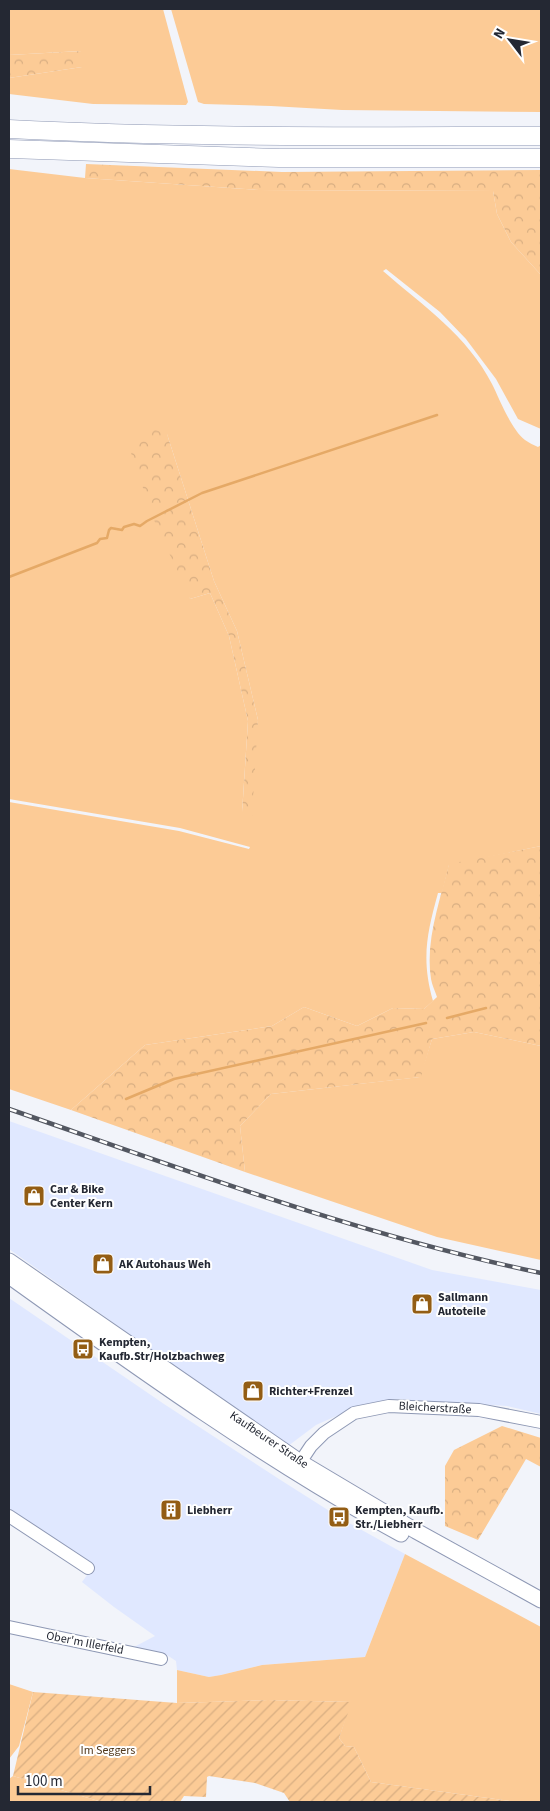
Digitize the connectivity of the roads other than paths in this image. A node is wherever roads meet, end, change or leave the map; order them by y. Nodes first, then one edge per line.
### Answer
1 (9, 129) edge
2 (541, 136) edge
3 (9, 149) edge
4 (541, 158) edge
5 (9, 1261) edge
6 (9, 1276) edge
7 (541, 1422) edge
8 (297, 1467) junction
9 (9, 1516) edge
10 (88, 1568) dead end
11 (541, 1600) edge
12 (541, 1610) edge
13 (9, 1627) edge
14 (161, 1659) dead end

1 - 2 highway
3 - 4 highway
5 - 8 main road, Kaufbeurer Straße
6 - 8 main road, Kaufbeurer Straße
7 - 8 street, Bleicherstraße
8 - 11 main road, Kaufbeurer Straße
8 - 12 main road, Kaufbeurer Straße
9 - 10 street
13 - 14 street, Ober'm Illerfeld

